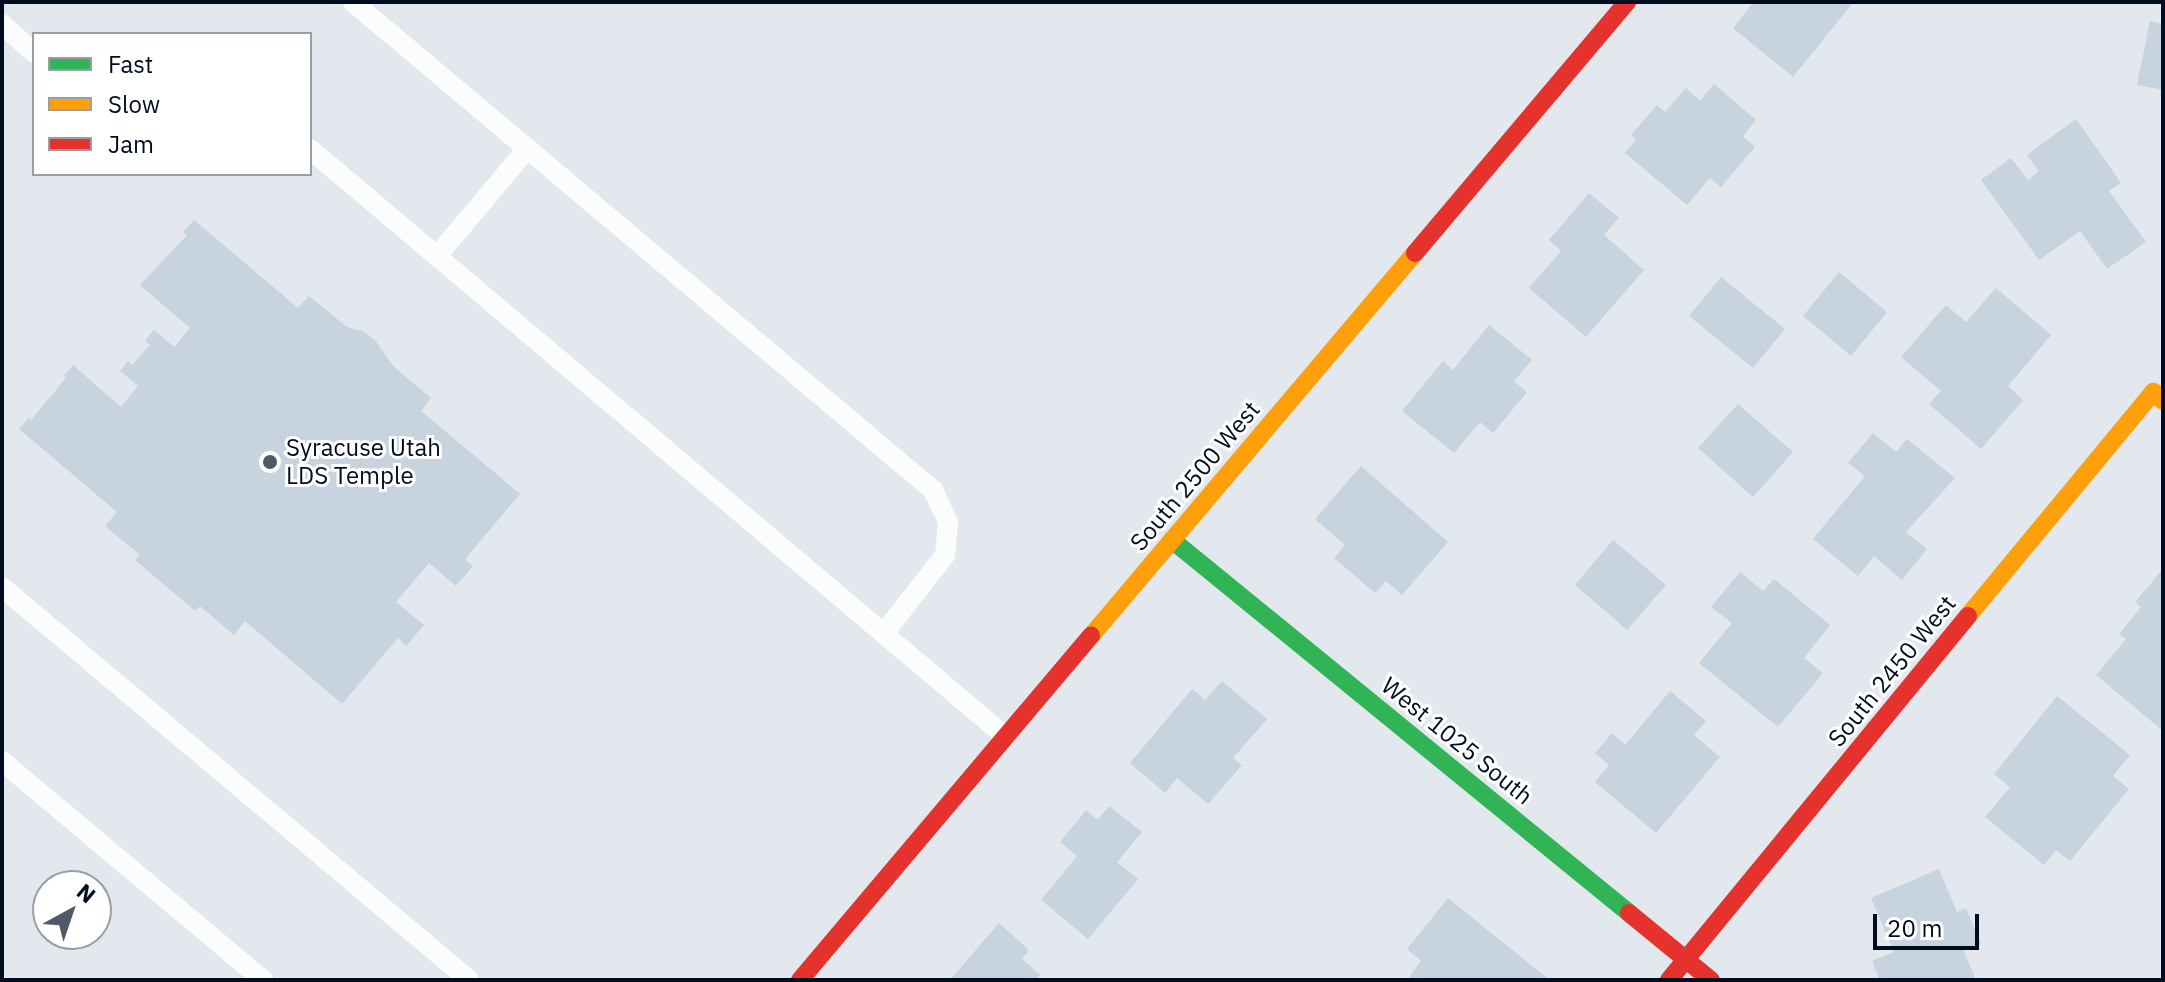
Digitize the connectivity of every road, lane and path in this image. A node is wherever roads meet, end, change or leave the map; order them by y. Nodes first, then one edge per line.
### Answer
1 (353, 2) edge
2 (1627, 2) edge
3 (2, 24) edge
4 (32, 51) edge
5 (528, 148) junction
6 (312, 151) edge
7 (437, 256) junction
8 (2158, 396) edge
9 (1172, 540) junction
10 (2, 587) edge
11 (884, 633) junction
12 (1006, 737) junction
13 (2, 761) edge
14 (1686, 959) junction
15 (263, 980) edge
16 (469, 980) edge
17 (800, 980) edge
18 (1669, 980) edge
19 (1711, 980) edge

1 - 5 lane
2 - 9 street, South 2500 West
3 - 4 lane
5 - 7 lane
5 - 11 lane
6 - 7 lane
7 - 11 lane
8 - 14 street, South 2450 West
9 - 12 street, South 2500 West
9 - 14 street, West 1025 South
10 - 16 lane
11 - 12 lane
12 - 17 street, South 2500 West
13 - 15 lane
14 - 18 street, South 2450 West
14 - 19 street, West 1025 South

